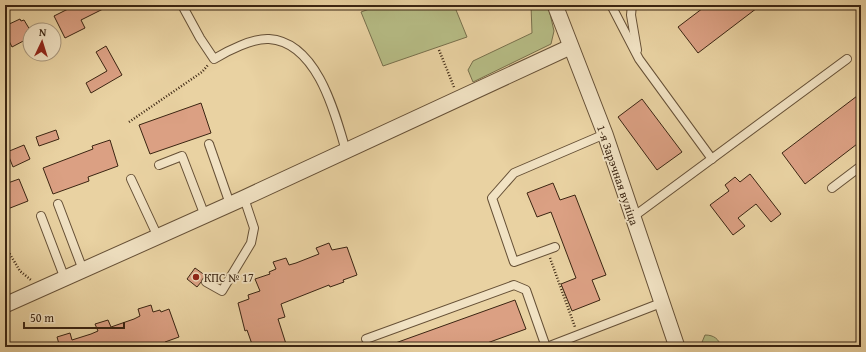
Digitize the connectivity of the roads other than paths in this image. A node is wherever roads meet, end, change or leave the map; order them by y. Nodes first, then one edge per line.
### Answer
1 (182, 5) edge
2 (555, 5) edge
3 (611, 5) edge
4 (632, 5) edge
5 (570, 47) junction
6 (639, 59) junction
7 (847, 59) dead end
8 (605, 134) junction
9 (209, 144) dead end
10 (346, 151) junction
11 (712, 159) junction
12 (159, 165) dead end
13 (861, 166) edge
14 (131, 179) dead end
15 (832, 188) dead end
16 (244, 198) junction
17 (58, 204) dead end
18 (230, 204) junction
19 (41, 216) dead end
20 (205, 216) junction
21 (633, 217) junction
22 (158, 237) junction
23 (551, 249) road end
24 (83, 270) junction
25 (65, 279) junction
26 (206, 282) dead end
27 (661, 303) junction
28 (5, 305) edge
29 (366, 339) dead end
30 (546, 347) edge
31 (677, 347) edge

1 - 10 lane
2 - 5 street, 1-я Зарэчная вуліца
3 - 6 lane
4 - 6 lane
5 - 8 street, 1-я Зарэчная вуліца
5 - 10 street
6 - 11 lane
7 - 11 lane
8 - 21 street, 1-я Зарэчная вуліца
8 - 23 lane
9 - 18 lane
10 - 16 street
11 - 21 lane
12 - 20 lane
13 - 15 lane
14 - 22 lane
16 - 18 street
16 - 26 lane
17 - 24 lane
18 - 20 street
19 - 25 lane
20 - 22 street
21 - 27 street, 1-я Зарэчная вуліца
22 - 24 street
24 - 25 street
25 - 28 street
27 - 30 lane
27 - 31 street, 1-я Зарэчная вуліца
29 - 30 lane

